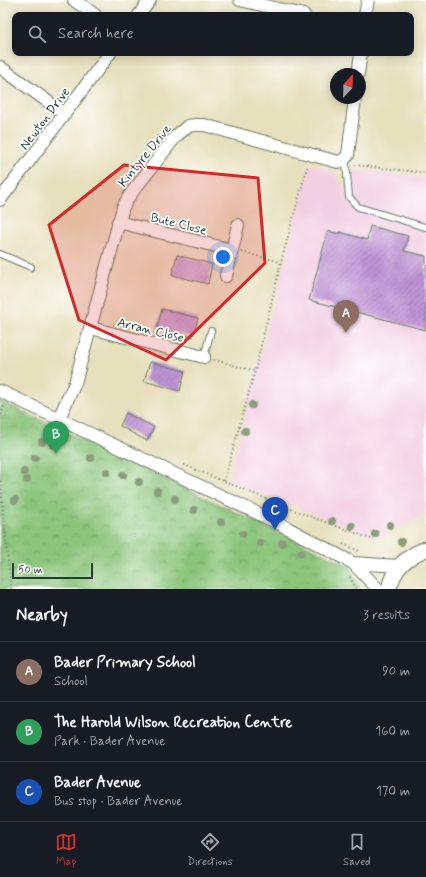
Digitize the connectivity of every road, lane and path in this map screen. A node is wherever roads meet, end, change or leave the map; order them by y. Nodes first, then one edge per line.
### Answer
1 (74, 0) edge
2 (150, 0) edge
3 (240, 0) edge
4 (368, 0) edge
5 (91, 12) edge
6 (141, 12) edge
7 (291, 12) edge
8 (366, 12) edge
9 (108, 56) edge
10 (360, 56) edge
11 (0, 67) edge
12 (359, 68) edge
13 (354, 104) edge
14 (65, 114) junction
15 (310, 155) junction
16 (344, 162) junction
17 (426, 173) edge
18 (2, 194) edge
19 (118, 222) junction
20 (238, 225) dead end
21 (425, 227) dead end
22 (232, 250) junction
23 (0, 254) edge
24 (281, 262) junction
25 (31, 267) dead end
26 (226, 276) dead end
27 (91, 328) junction
28 (211, 331) dead end
29 (204, 357) junction
30 (255, 371) junction
31 (4, 392) edge
32 (59, 418) junction
33 (0, 419) edge
34 (184, 465) dead end
35 (0, 481) edge
36 (224, 481) junction
37 (220, 496) junction
38 (374, 540) dead end
39 (426, 549) edge
40 (353, 563) junction
41 (399, 566) junction
42 (11, 589) edge
43 (378, 589) edge
44 (388, 589) edge

1 - 5 street
2 - 6 street
3 - 7 street
4 - 8 street
9 - 14 street, Newton Drive
10 - 12 street
11 - 14 street
13 - 16 street
14 - 18 street, Newton Drive
15 - 16 street, Kintyre Drive
15 - 19 street, Kintyre Drive
15 - 24 path
16 - 17 path
16 - 21 lane
19 - 22 street, Bute Close
19 - 27 street, Kintyre Drive
20 - 22 street
22 - 24 path
22 - 26 street
23 - 25 lane
24 - 30 path
27 - 29 street, Arran Close
27 - 32 street, Kintyre Drive
28 - 29 lane
29 - 30 path
30 - 36 path
31 - 32 street
31 - 33 path
32 - 37 street
34 - 36 path
35 - 42 path
36 - 37 path
36 - 38 path
37 - 40 street
39 - 41 street
40 - 41 street
40 - 43 street
41 - 44 street

